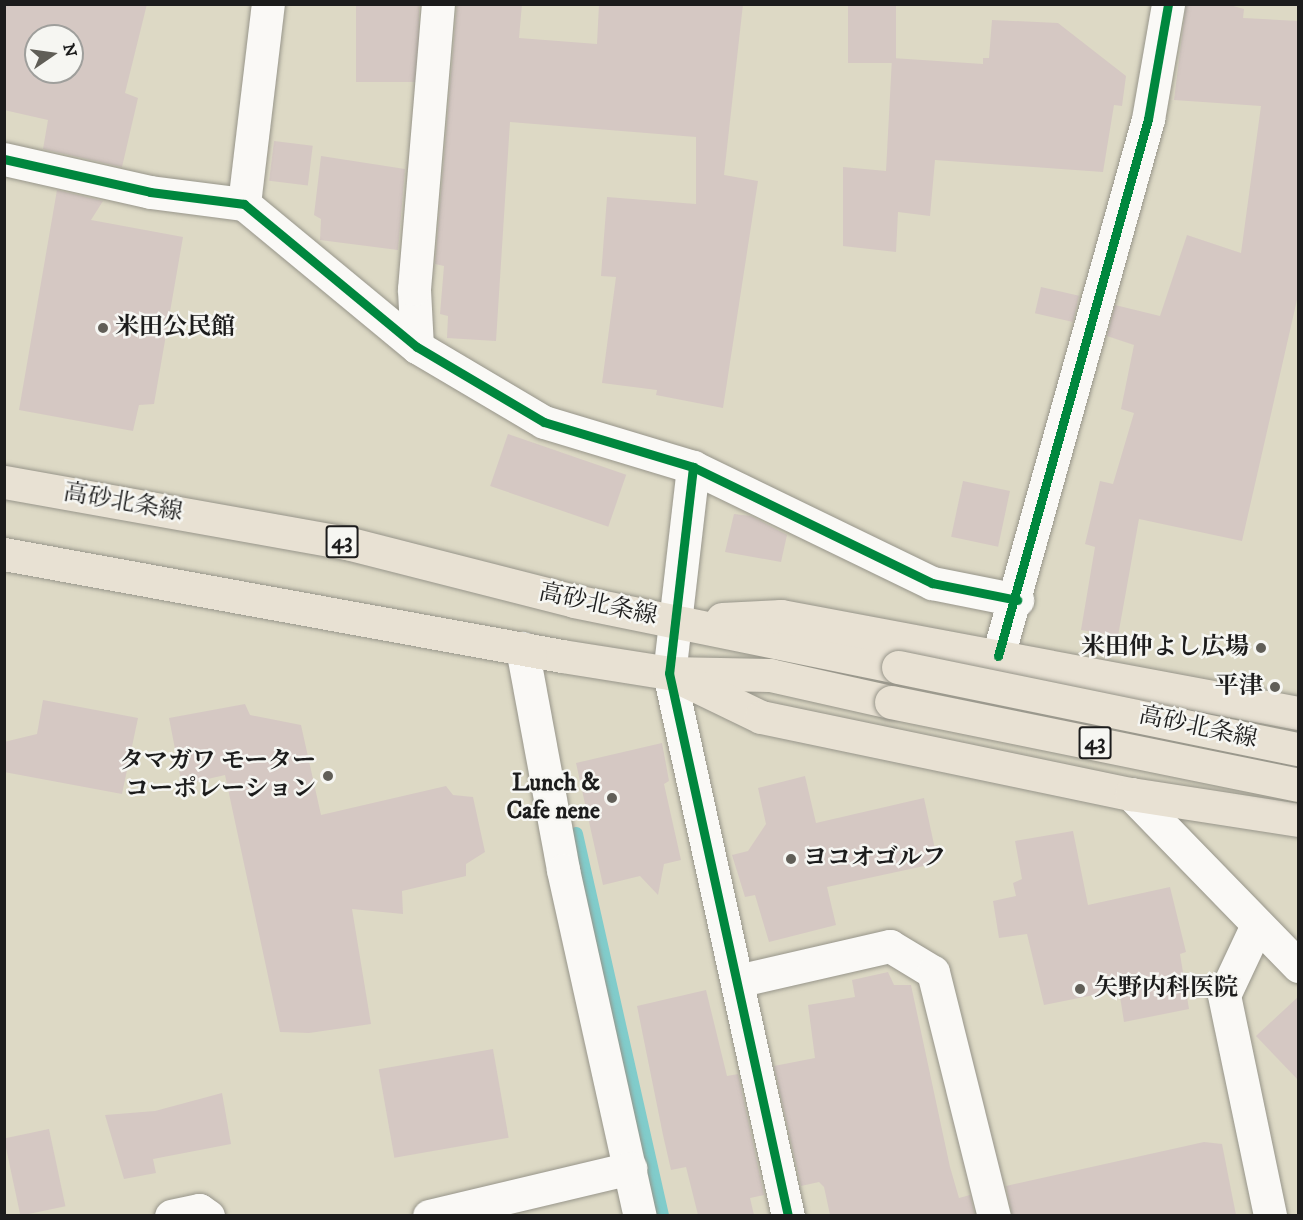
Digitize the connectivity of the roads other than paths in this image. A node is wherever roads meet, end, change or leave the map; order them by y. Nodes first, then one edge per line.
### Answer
1 (268, 4) edge
2 (438, 4) edge
3 (1168, 4) edge
4 (4, 159) edge
5 (244, 204) junction
6 (417, 347) junction
7 (693, 467) junction
8 (4, 482) edge
9 (4, 554) edge
10 (1017, 600) junction
11 (675, 621) junction
12 (522, 648) junction
13 (998, 656) junction
14 (669, 673) junction
15 (1299, 713) edge
16 (1299, 749) edge
17 (1299, 785) edge
18 (1131, 794) junction
19 (1299, 820) edge
20 (1257, 925) junction
21 (1299, 966) edge
22 (737, 981) junction
23 (630, 1168) junction
24 (171, 1215) edge
25 (208, 1215) edge
26 (429, 1215) edge
27 (640, 1215) edge
28 (788, 1215) edge
29 (994, 1215) edge
30 (1270, 1215) edge

1 - 5 street
2 - 6 street
3 - 10 street
4 - 5 street
5 - 6 street
6 - 7 street
7 - 10 street
7 - 11 street
8 - 11 main road, 高砂北条線 / 43
9 - 12 main road, 高砂北条線 / 43
10 - 13 street
11 - 13 main road
11 - 14 street
11 - 16 main road, 高砂北条線 / 43, bridge
12 - 14 main road, 高砂北条線 / 43
12 - 23 street
13 - 15 main road
14 - 17 main road, 高砂北条線 / 43, bridge
14 - 18 main road
14 - 22 street
18 - 19 main road
18 - 20 street
20 - 21 street
20 - 30 street
22 - 28 street
22 - 29 street
23 - 26 street
23 - 27 street
24 - 25 street

